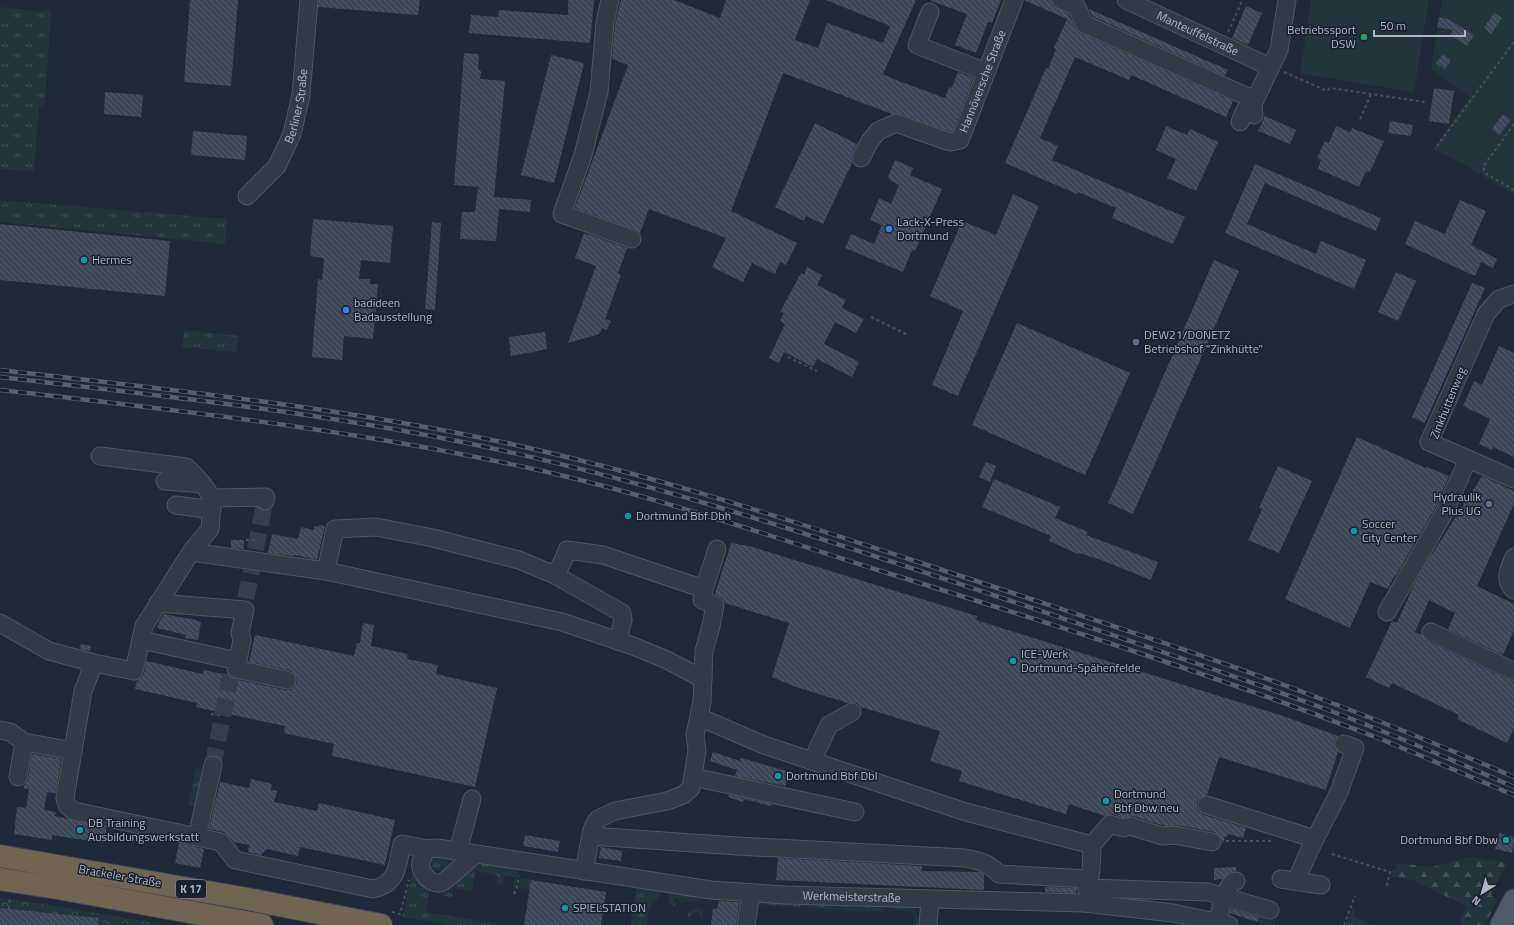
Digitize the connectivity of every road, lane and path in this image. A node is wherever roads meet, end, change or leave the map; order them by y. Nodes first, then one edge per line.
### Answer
1 (309, 0) edge
2 (610, 0) edge
3 (1014, 0) edge
4 (1061, 0) edge
5 (1126, 0) edge
6 (1240, 0) edge
7 (1287, 0) edge
8 (930, 12) dead end
9 (1227, 36) dead end
10 (1514, 42) edge
11 (1270, 67) junction
12 (986, 72) junction
13 (1371, 94) junction
14 (1425, 102) dead end
15 (1360, 119) dead end
16 (1514, 124) edge
17 (1437, 146) dead end
18 (861, 158) dead end
19 (1514, 190) edge
20 (247, 196) dead end
21 (632, 238) dead end
22 (1514, 294) edge
23 (871, 317) dead end
24 (908, 335) dead end
25 (788, 357) dead end
26 (817, 371) dead end
27 (100, 456) dead end
28 (1468, 459) junction
29 (1514, 479) edge
30 (166, 481) dead end
31 (202, 484) junction
32 (265, 501) dead end
33 (212, 504) junction
34 (176, 506) dead end
35 (246, 540) dead end
36 (258, 540) dead end
37 (717, 549) dead end
38 (191, 552) junction
39 (1514, 558) edge
40 (326, 571) junction
41 (555, 575) junction
42 (704, 589) junction
43 (1514, 590) edge
44 (158, 603) junction
45 (1387, 612) dead end
46 (0, 623) edge
47 (1431, 632) dead end
48 (141, 640) junction
49 (618, 640) junction
50 (233, 660) dead end
51 (94, 663) junction
52 (1514, 670) edge
53 (702, 679) junction
54 (287, 680) dead end
55 (852, 712) dead end
56 (211, 714) dead end
57 (222, 716) dead end
58 (699, 717) junction
59 (0, 730) edge
60 (24, 742) junction
61 (1344, 744) dead end
62 (74, 751) junction
63 (812, 761) junction
64 (213, 765) tunnel mouth
65 (18, 777) dead end
66 (693, 777) junction
67 (472, 798) dead end
68 (1207, 806) dead end
69 (855, 812) dead end
70 (591, 836) junction
71 (197, 837) junction
72 (1315, 839) junction
73 (1219, 841) joint
74 (1273, 841) dead end
75 (1092, 845) junction
76 (427, 849) junction
77 (458, 851) junction
78 (476, 854) junction
79 (1332, 854) dead end
80 (0, 856) edge
81 (521, 861) junction
82 (584, 871) junction
83 (999, 874) junction
84 (1236, 881) dead end
85 (1321, 885) dead end
86 (5, 887) edge
87 (1386, 889) dead end
88 (1087, 890) junction
89 (751, 893) junction
90 (514, 894) dead end
91 (1355, 896) dead end
92 (1223, 897) junction
93 (930, 900) junction
94 (1514, 900) edge
95 (1005, 901) junction
96 (9, 909) dead end
97 (1270, 910) dead end
98 (1224, 924) edge
99 (262, 925) edge
100 (381, 925) edge
101 (746, 925) edge
102 (928, 925) edge
103 (1344, 925) edge
104 (1501, 925) edge

1 - 20 street, Berliner Straße
2 - 21 street
3 - 12 street, Hannöversche Straße
4 - 11 street
5 - 11 street, Manteuffelstraße
6 - 9 path
7 - 11 street
8 - 12 street
10 - 17 path
11 - 13 path
12 - 18 street, Hannöversche Straße
13 - 14 path
13 - 15 path
16 - 19 path
22 - 28 street, Zinkhüttenweg
23 - 24 path
25 - 26 path
27 - 31 street
28 - 29 street, Zinkhüttenweg
28 - 45 street
30 - 31 street
31 - 33 street
32 - 33 street
33 - 34 street
33 - 38 street
35 - 36 path
37 - 42 street
38 - 40 street
38 - 44 street
39 - 43 street
40 - 41 street
40 - 49 street
41 - 42 street
41 - 49 street
42 - 53 street
44 - 48 street
44 - 54 street
46 - 51 street
47 - 52 street
48 - 50 street
48 - 51 street
49 - 53 street
51 - 62 street
53 - 58 street
55 - 63 street
56 - 57 path
58 - 63 street
58 - 66 street
59 - 60 street
60 - 62 street
60 - 65 street
61 - 72 street
62 - 71 street
63 - 75 street
64 - 71 street
66 - 69 street
66 - 70 street
67 - 77 street
68 - 72 street
70 - 82 street
70 - 83 street
71 - 76 street, Werkmeisterstraße
72 - 85 street
73 - 74 path
73 - 75 street
75 - 88 street
76 - 77 street, Werkmeisterstraße
76 - 78 street
77 - 78 street, Werkmeisterstraße
78 - 81 street, Werkmeisterstraße
79 - 87 path
80 - 100 highway, Brackeler Straße / K 17
81 - 82 street, Werkmeisterstraße
81 - 90 path
82 - 89 street, Werkmeisterstraße
83 - 88 street
83 - 95 street
84 - 92 street
86 - 96 path
86 - 99 highway, Brackeler Straße / K 17
88 - 92 street
88 - 95 street, Werkmeisterstraße
88 - 98 street, Werkmeisterstraße
89 - 93 street, Werkmeisterstraße
89 - 101 street
91 - 103 path
92 - 97 street
92 - 98 street
93 - 95 street, Werkmeisterstraße
93 - 102 street
94 - 104 main road

